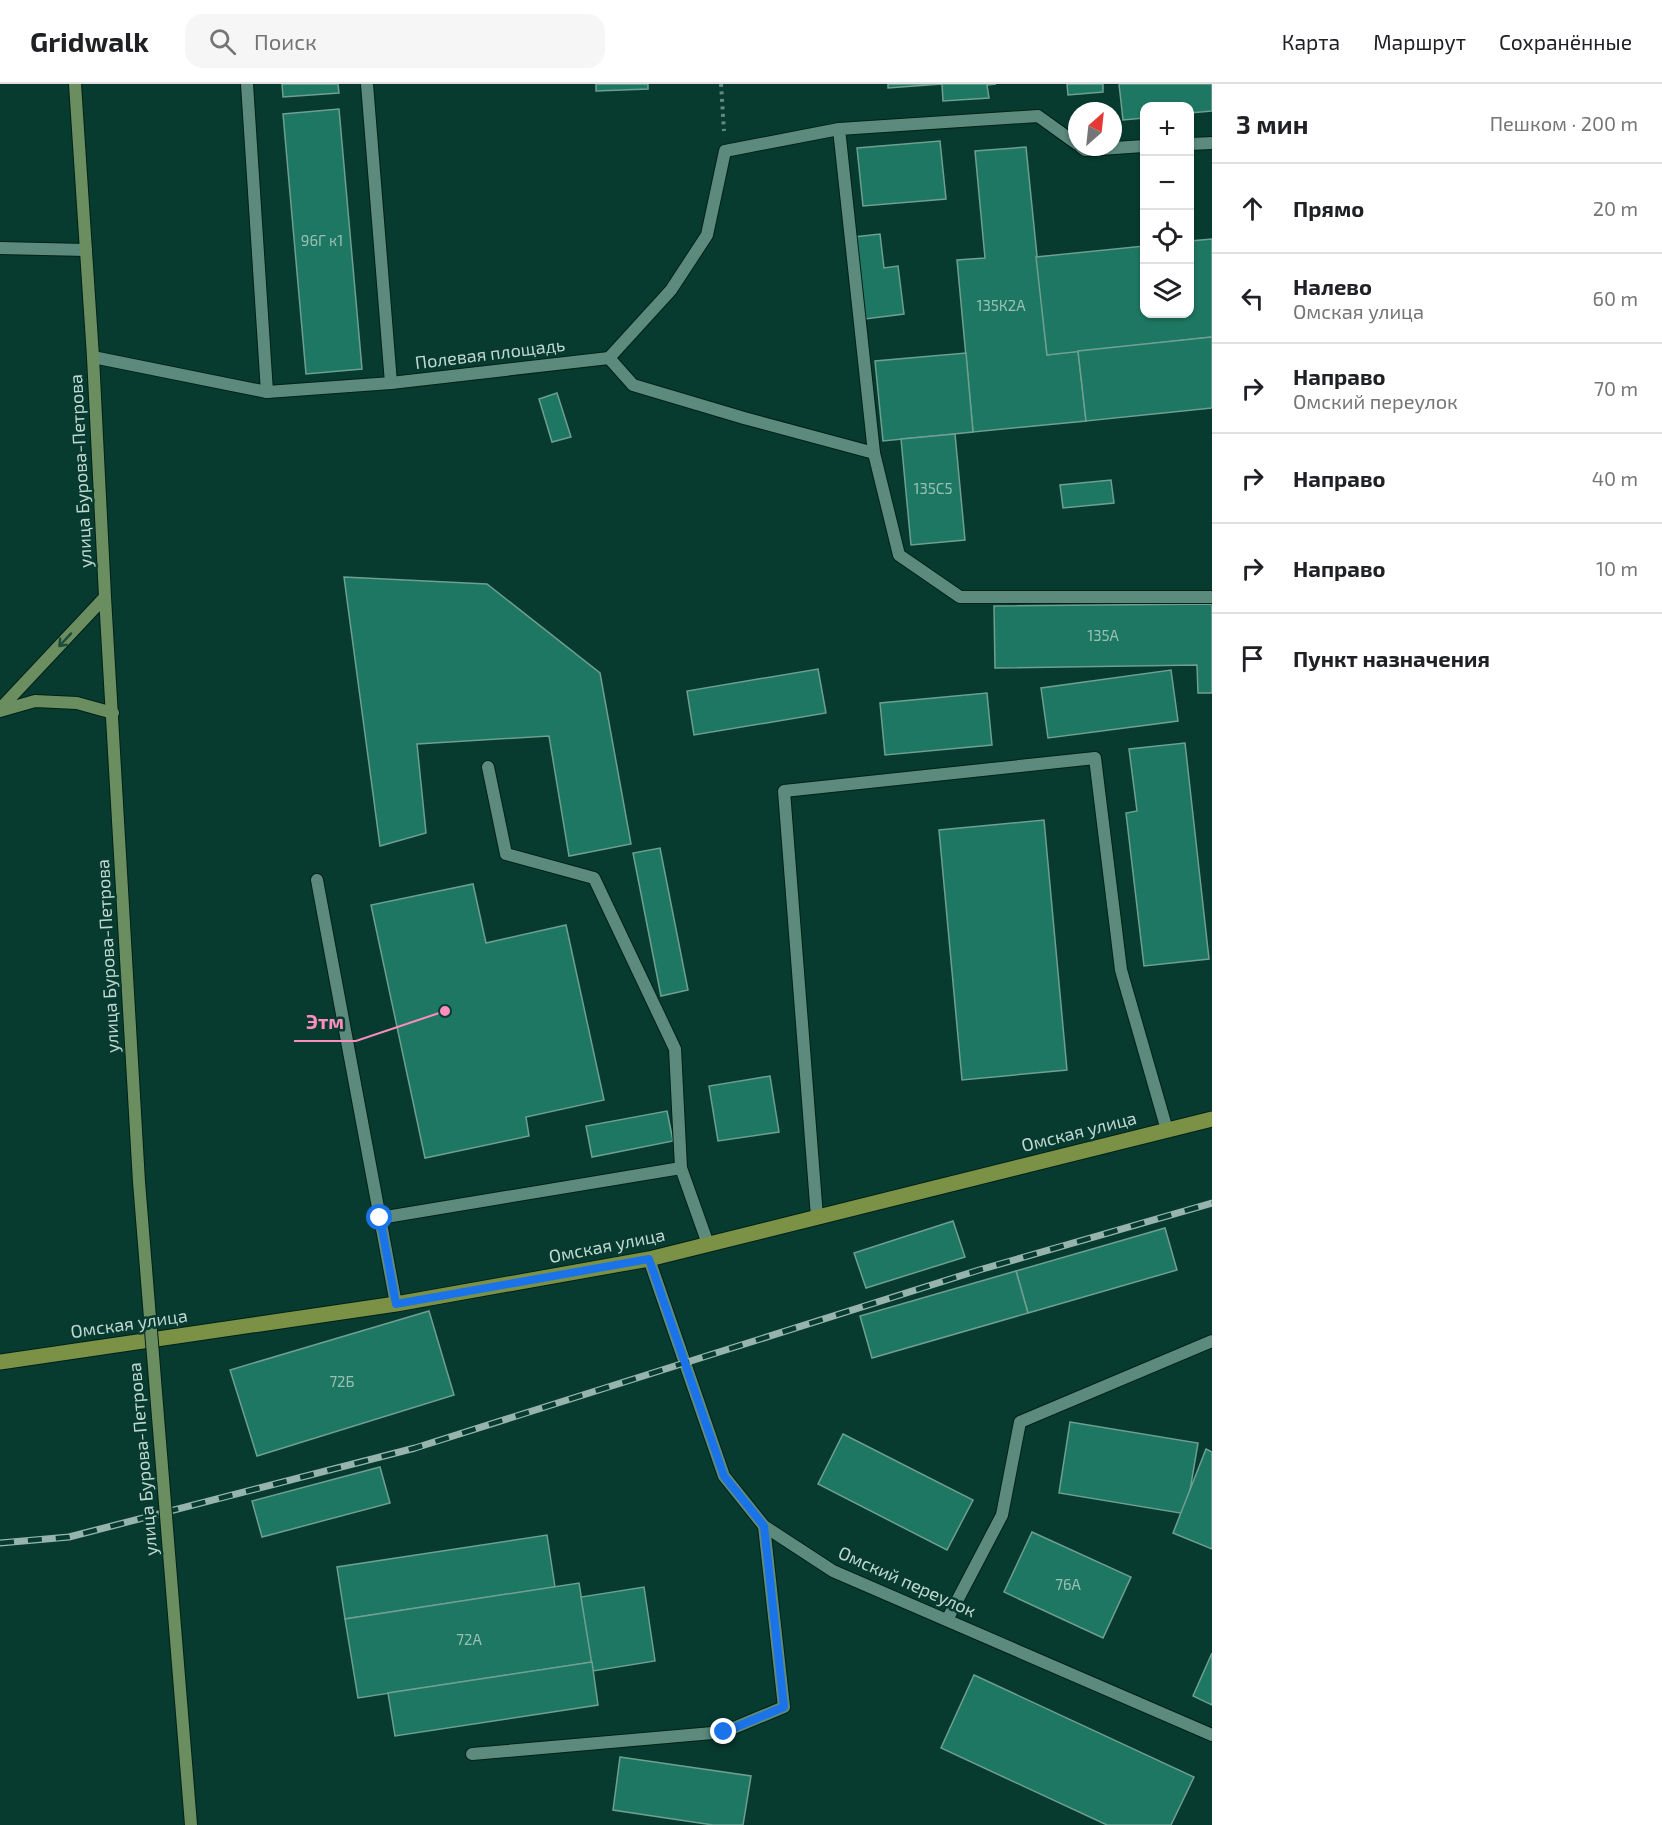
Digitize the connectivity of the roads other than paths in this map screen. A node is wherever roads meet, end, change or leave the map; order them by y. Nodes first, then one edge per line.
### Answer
1 (75, 84) edge
2 (247, 84) edge
3 (367, 84) edge
4 (839, 129) junction
5 (1068, 138) edge
6 (1212, 143) edge
7 (1194, 144) edge
8 (1140, 147) edge
9 (1122, 148) edge
10 (0, 248) edge
11 (86, 250) junction
12 (93, 357) junction
13 (609, 358) junction
14 (391, 383) junction
15 (267, 392) junction
16 (874, 453) junction
17 (105, 597) junction
18 (1212, 597) edge
19 (0, 710) edge
20 (113, 713) junction
21 (488, 767) dead end
22 (317, 880) dead end
23 (1212, 1119) edge
24 (1167, 1130) junction
25 (681, 1168) junction
26 (817, 1217) junction
27 (380, 1218) junction
28 (708, 1244) junction
29 (649, 1259) junction
30 (396, 1304) junction
31 (1212, 1341) edge
32 (0, 1362) edge
33 (764, 1526) junction
34 (946, 1620) junction
35 (1212, 1735) edge
36 (472, 1754) dead end
37 (191, 1825) edge

1 - 11 main road, улица Бурова-Петрова
2 - 15 street
3 - 14 street
4 - 5 street
4 - 13 street
4 - 16 street
6 - 7 street
8 - 9 street
10 - 11 street
11 - 12 main road, улица Бурова-Петрова
12 - 15 street, Полевая площадь
12 - 17 main road, улица Бурова-Петрова
13 - 14 street, Полевая площадь
13 - 16 street
14 - 15 street, Полевая площадь
16 - 18 street
17 -> 19 main road
17 - 20 main road, улица Бурова-Петрова
19 - 20 main road
20 - 37 main road, улица Бурова-Петрова, bridge
21 - 25 street
22 - 27 street
23 - 24 main road, Омская улица
24 - 26 main road, Омская улица
24 - 26 street
25 - 27 street
25 - 28 street
26 - 28 main road, Омская улица
27 - 30 street
28 - 29 main road, Омская улица
29 - 30 main road, Омская улица
29 - 33 street, Омский переулок
30 - 32 main road, Омская улица
31 - 34 street
33 - 34 street, Омский переулок
33 - 36 street
34 - 35 street, Омский переулок

